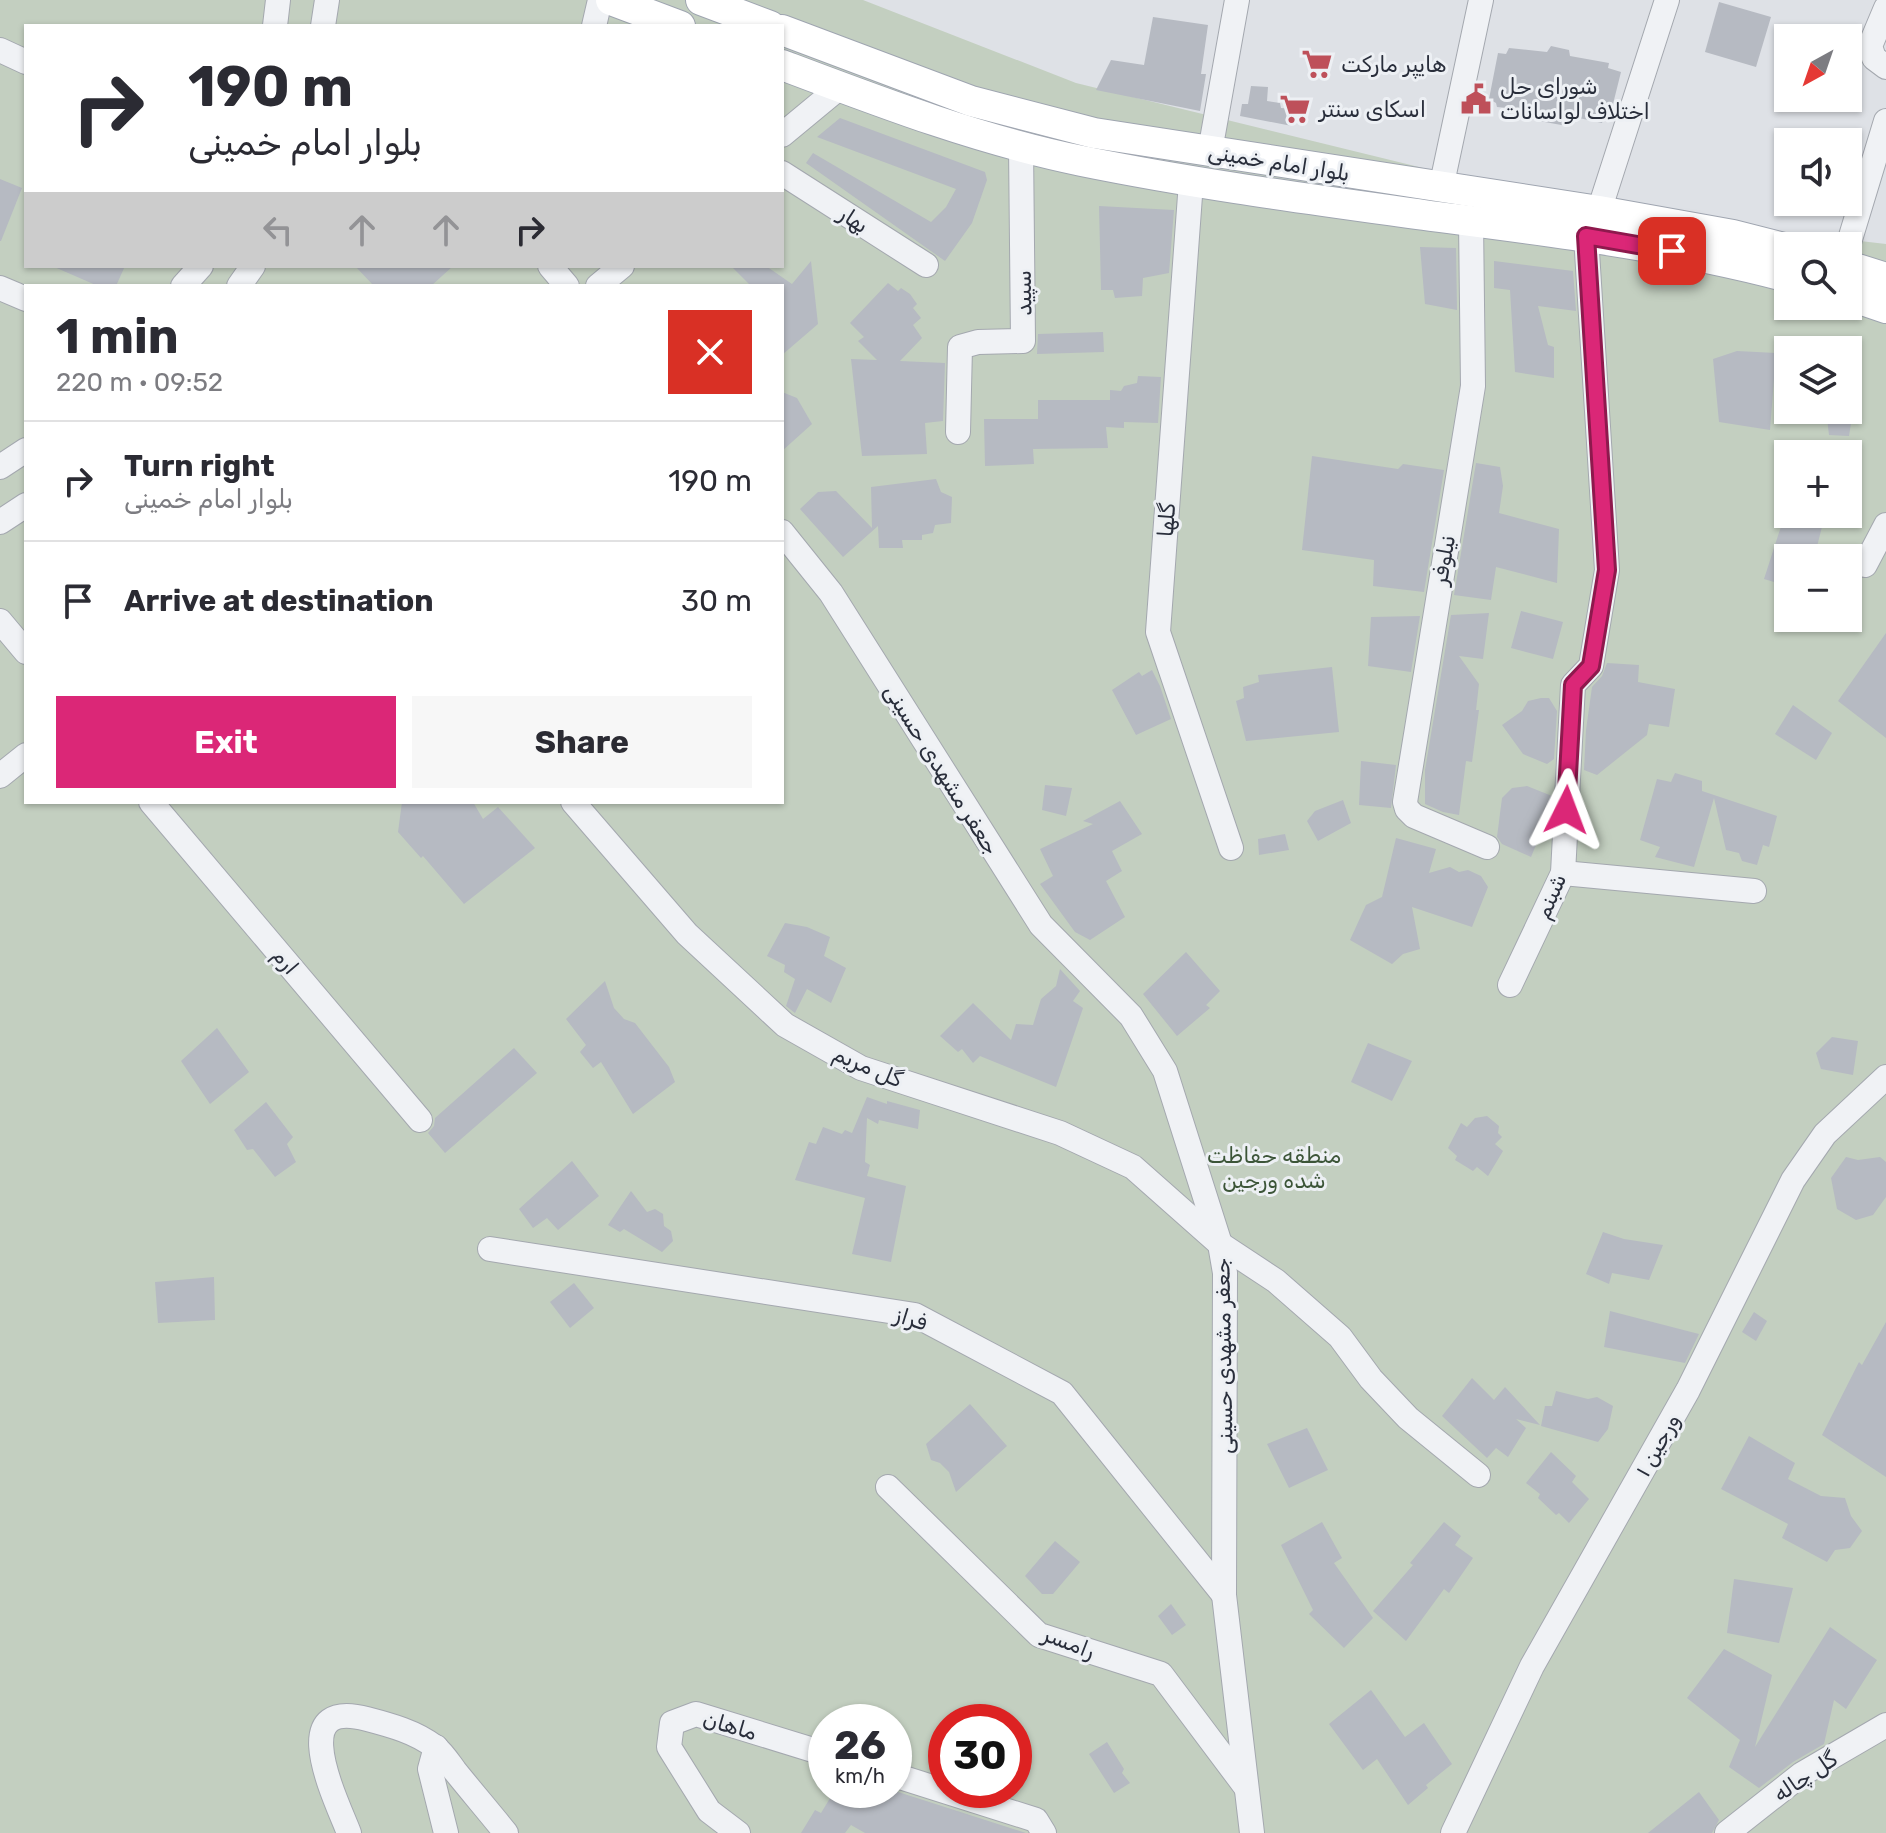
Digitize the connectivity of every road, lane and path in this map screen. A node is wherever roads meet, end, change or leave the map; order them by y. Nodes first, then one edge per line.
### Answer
1 (278, 0) edge
2 (327, 0) edge
3 (600, 0) edge
4 (611, 0) edge
5 (701, 0) edge
6 (1237, 0) edge
7 (1481, 0) edge
8 (1667, 0) edge
9 (1886, 8) edge
10 (275, 24) edge
11 (323, 24) edge
12 (594, 24) edge
13 (675, 24) edge
14 (765, 24) edge
15 (784, 31) edge
16 (0, 50) edge
17 (24, 61) edge
18 (784, 66) edge
19 (1886, 67) edge
20 (840, 87) junction
21 (1886, 121) edge
22 (784, 133) edge
23 (1021, 146) junction
24 (1210, 151) junction
25 (784, 174) edge
26 (1191, 182) junction
27 (1441, 188) junction
28 (1471, 221) junction
29 (1593, 223) junction
30 (1852, 232) edge
31 (1774, 245) edge
32 (926, 265) dead end
33 (199, 268) edge
34 (552, 268) edge
35 (620, 268) edge
36 (1862, 270) edge
37 (1774, 273) edge
38 (1886, 278) edge
39 (185, 284) edge
40 (565, 284) edge
41 (600, 284) edge
42 (0, 288) edge
43 (24, 298) edge
44 (1862, 300) edge
45 (1886, 308) edge
46 (958, 432) dead end
47 (24, 451) edge
48 (0, 467) edge
49 (24, 506) edge
50 (0, 522) edge
51 (1886, 525) edge
52 (784, 534) edge
53 (1865, 565) dead end
54 (0, 621) edge
55 (24, 650) edge
56 (24, 757) edge
57 (0, 776) edge
58 (153, 804) edge
59 (575, 804) edge
60 (1487, 847) dead end
61 (1231, 848) dead end
62 (1563, 873) junction
63 (1754, 891) dead end
64 (1510, 985) dead end
65 (1886, 1077) edge
66 (420, 1120) dead end
67 (1220, 1244) junction
68 (490, 1249) dead end
69 (1478, 1475) dead end
70 (888, 1487) dead end
71 (1224, 1595) junction
72 (1886, 1725) edge
73 (436, 1747) junction
74 (808, 1748) edge
75 (912, 1781) edge
76 (1247, 1788) junction
77 (349, 1833) edge
78 (446, 1833) edge
79 (506, 1833) edge
80 (738, 1833) edge
81 (1044, 1833) edge
82 (1252, 1833) edge
83 (1453, 1833) edge
84 (1727, 1833) edge

1 - 10 street
2 - 11 street
3 - 12 street
4 - 13 main road
5 - 14 main road
6 - 24 street
7 - 27 street
8 - 29 street
9 - 19 street
15 - 24 main road, بلوار امام خمینی
16 - 17 street
18 - 20 main road, بلوار امام خمینی
20 - 22 street
20 - 23 main road, بلوار امام خمینی
21 - 30 street
23 - 26 main road, بلوار امام خمینی
23 - 46 street, سپید
24 - 27 main road, بلوار امام خمینی
25 - 32 street, بهار
26 - 28 main road, بلوار امام خمینی
26 - 61 street, گلها
27 - 29 main road, بلوار امام خمینی
28 - 29 main road, بلوار امام خمینی
28 - 60 street, نیلوفر
29 - 31 main road, بلوار امام خمینی
29 - 37 main road, بلوار امام خمینی
29 - 62 street, شبنم
33 - 39 street
34 - 40 street
35 - 41 street
36 - 38 main road
42 - 43 street
44 - 45 main road
47 - 48 street
49 - 50 street
51 - 53 street
52 - 67 street, جعفر مشهدی حسینی
54 - 55 street
56 - 57 street
58 - 66 street, ارم
59 - 67 street, گل مریم
62 - 63 street
62 - 64 street, شبنم
65 - 83 street, ورجین ۱
67 - 69 street, گل مریم
67 - 71 street, جعفر مشهدی حسینی
68 - 71 street, فراز
70 - 76 street, رامسر
71 - 76 street, جعفر مشهدی حسینی
72 - 84 street, گل چاله
73 - 77 street
73 - 78 street
73 - 79 street
74 - 80 street, ماهان
75 - 81 street
76 - 82 street, جعفر مشهدی حسینی

